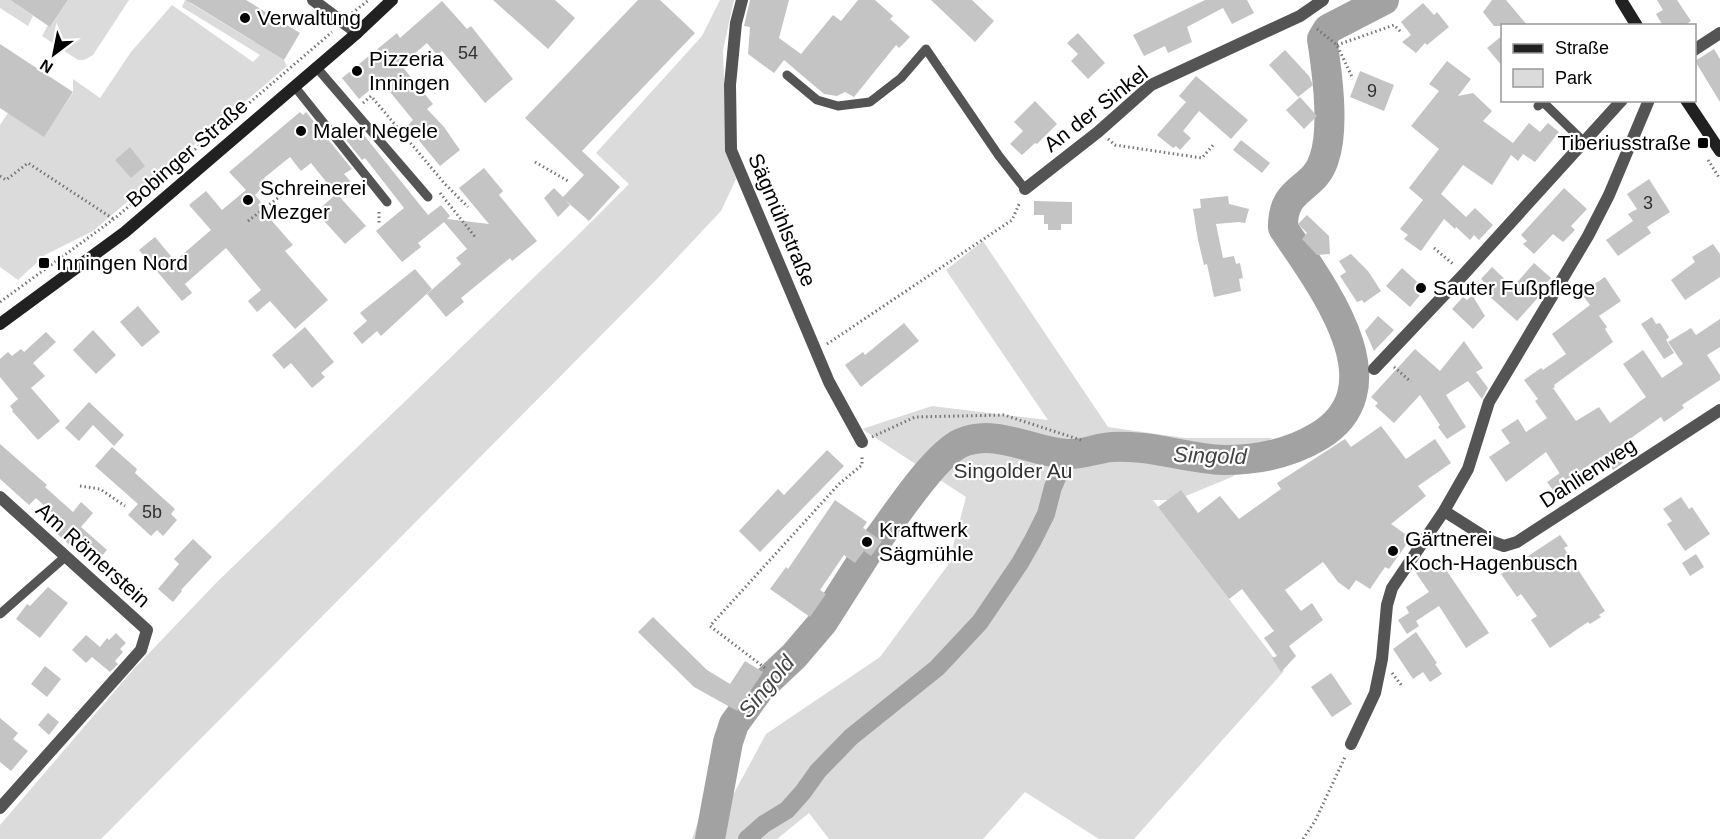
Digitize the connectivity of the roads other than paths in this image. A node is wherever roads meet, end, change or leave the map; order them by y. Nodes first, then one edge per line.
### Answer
1 (313, 0) edge
2 (392, 0) edge
3 (742, 0) edge
4 (1323, 0) edge
5 (1621, 0) edge
6 (1636, 24) edge
7 (357, 33) junction
8 (1720, 33) edge
9 (1696, 49) edge
10 (316, 68) junction
11 (787, 75) dead end
12 (295, 87) junction
13 (1620, 102) edge
14 (1648, 102) edge
15 (1687, 102) edge
16 (1538, 106) dead end
17 (1584, 142) junction
18 (1720, 151) edge
19 (1025, 189) joint
20 (428, 196) dead end
21 (387, 202) dead end
22 (0, 324) edge
23 (1374, 369) dead end
24 (1720, 410) edge
25 (862, 442) road end
26 (0, 497) edge
27 (1444, 511) junction
28 (65, 557) junction
29 (0, 614) edge
30 (1351, 744) road end
31 (0, 808) edge

1 - 7 street
2 - 7 main road, Bobinger Straße
3 - 25 street, Sägmühlstraße
4 - 19 street, An der Sinkel
5 - 6 main road
7 - 10 main road, Bobinger Straße
8 - 9 street
10 - 12 main road, Bobinger Straße
10 - 20 lane
11 - 19 lane
12 - 21 lane
12 - 22 main road, Bobinger Straße
13 - 17 street
14 - 27 street
15 - 18 main road
16 - 17 lane
17 - 23 street
24 - 27 street, Dahlienweg
26 - 28 street, Am Römerstein
27 - 30 street
28 - 29 lane
28 - 31 street, Am Römerstein

